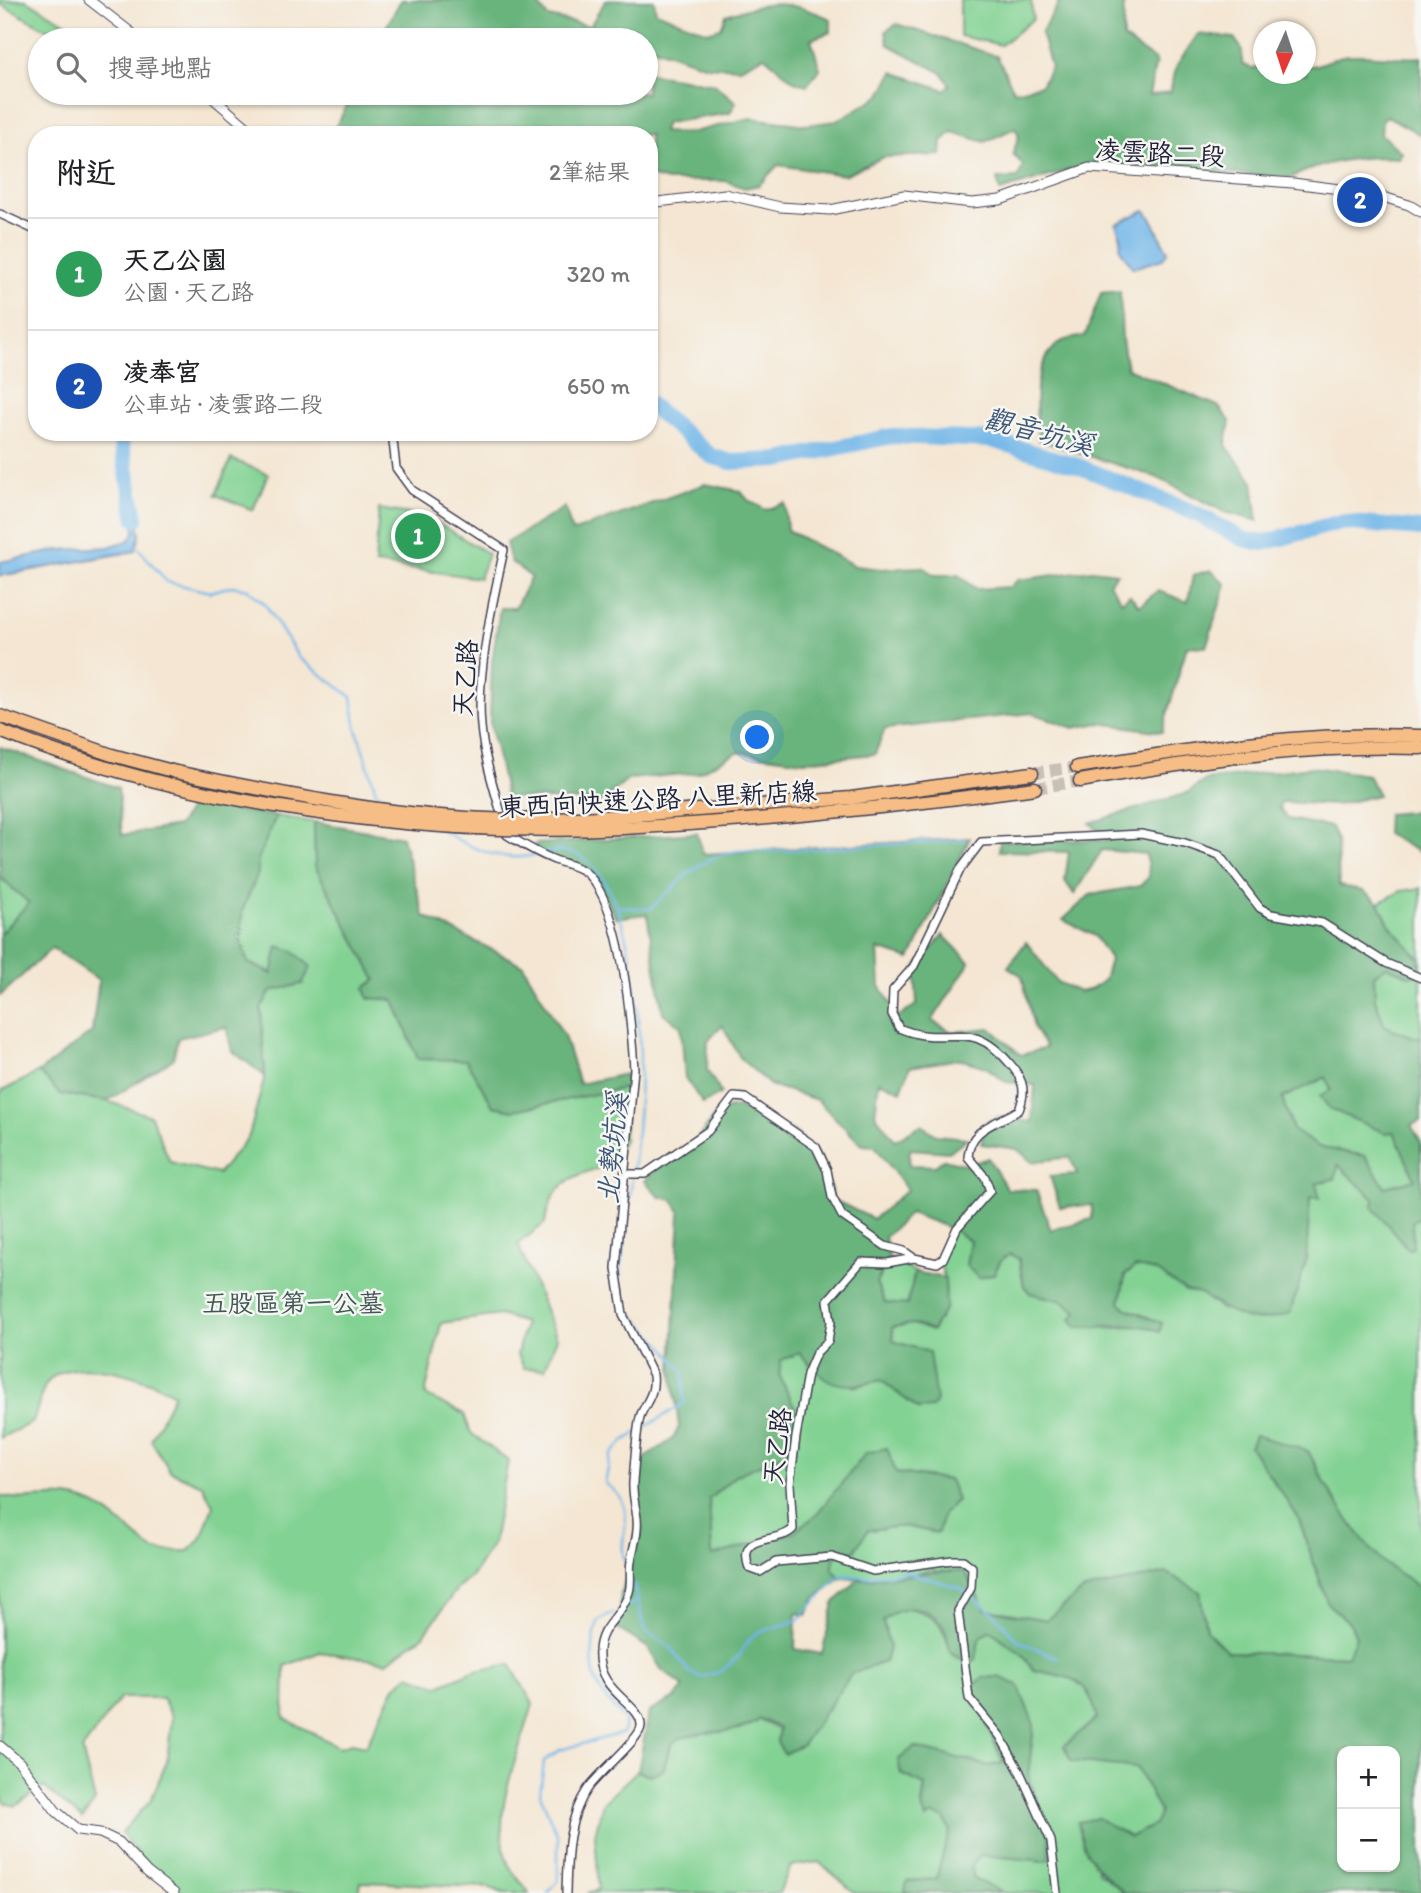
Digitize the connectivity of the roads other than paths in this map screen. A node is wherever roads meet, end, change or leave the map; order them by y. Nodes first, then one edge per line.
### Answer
1 (89, 0) edge
2 (125, 28) edge
3 (221, 105) edge
4 (246, 126) edge
5 (658, 202) edge
6 (1421, 212) edge
7 (0, 214) edge
8 (28, 227) edge
9 (393, 441) edge
10 (0, 716) edge
11 (0, 731) edge
12 (1421, 736) edge
13 (1371, 741) junction
14 (1421, 748) edge
15 (1182, 757) junction
16 (1077, 766) tunnel mouth
17 (1032, 773) tunnel mouth
18 (1080, 781) tunnel mouth
19 (1035, 788) tunnel mouth
20 (622, 822) junction
21 (1421, 978) edge
22 (626, 1174) junction
23 (914, 1258) junction
24 (0, 1746) edge
25 (174, 1893) edge
26 (566, 1893) edge
27 (1056, 1893) edge

1 - 2 street
3 - 4 street
5 - 6 street, 凌雲路二段
7 - 8 street
9 - 22 street, 天乙路
10 - 20 highway, 東西向快速公路 八里新店線, bridge
11 - 20 highway, 東西向快速公路 八里新店線, bridge
12 - 13 highway
13 - 14 highway
13 - 15 highway
15 - 16 highway
15 - 18 highway
17 - 20 highway, 東西向快速公路 八里新店線
19 - 20 highway, 東西向快速公路 八里新店線
21 - 23 street
22 - 23 street
22 - 26 street, 天乙路
23 - 27 street, 天乙路
24 - 25 street

